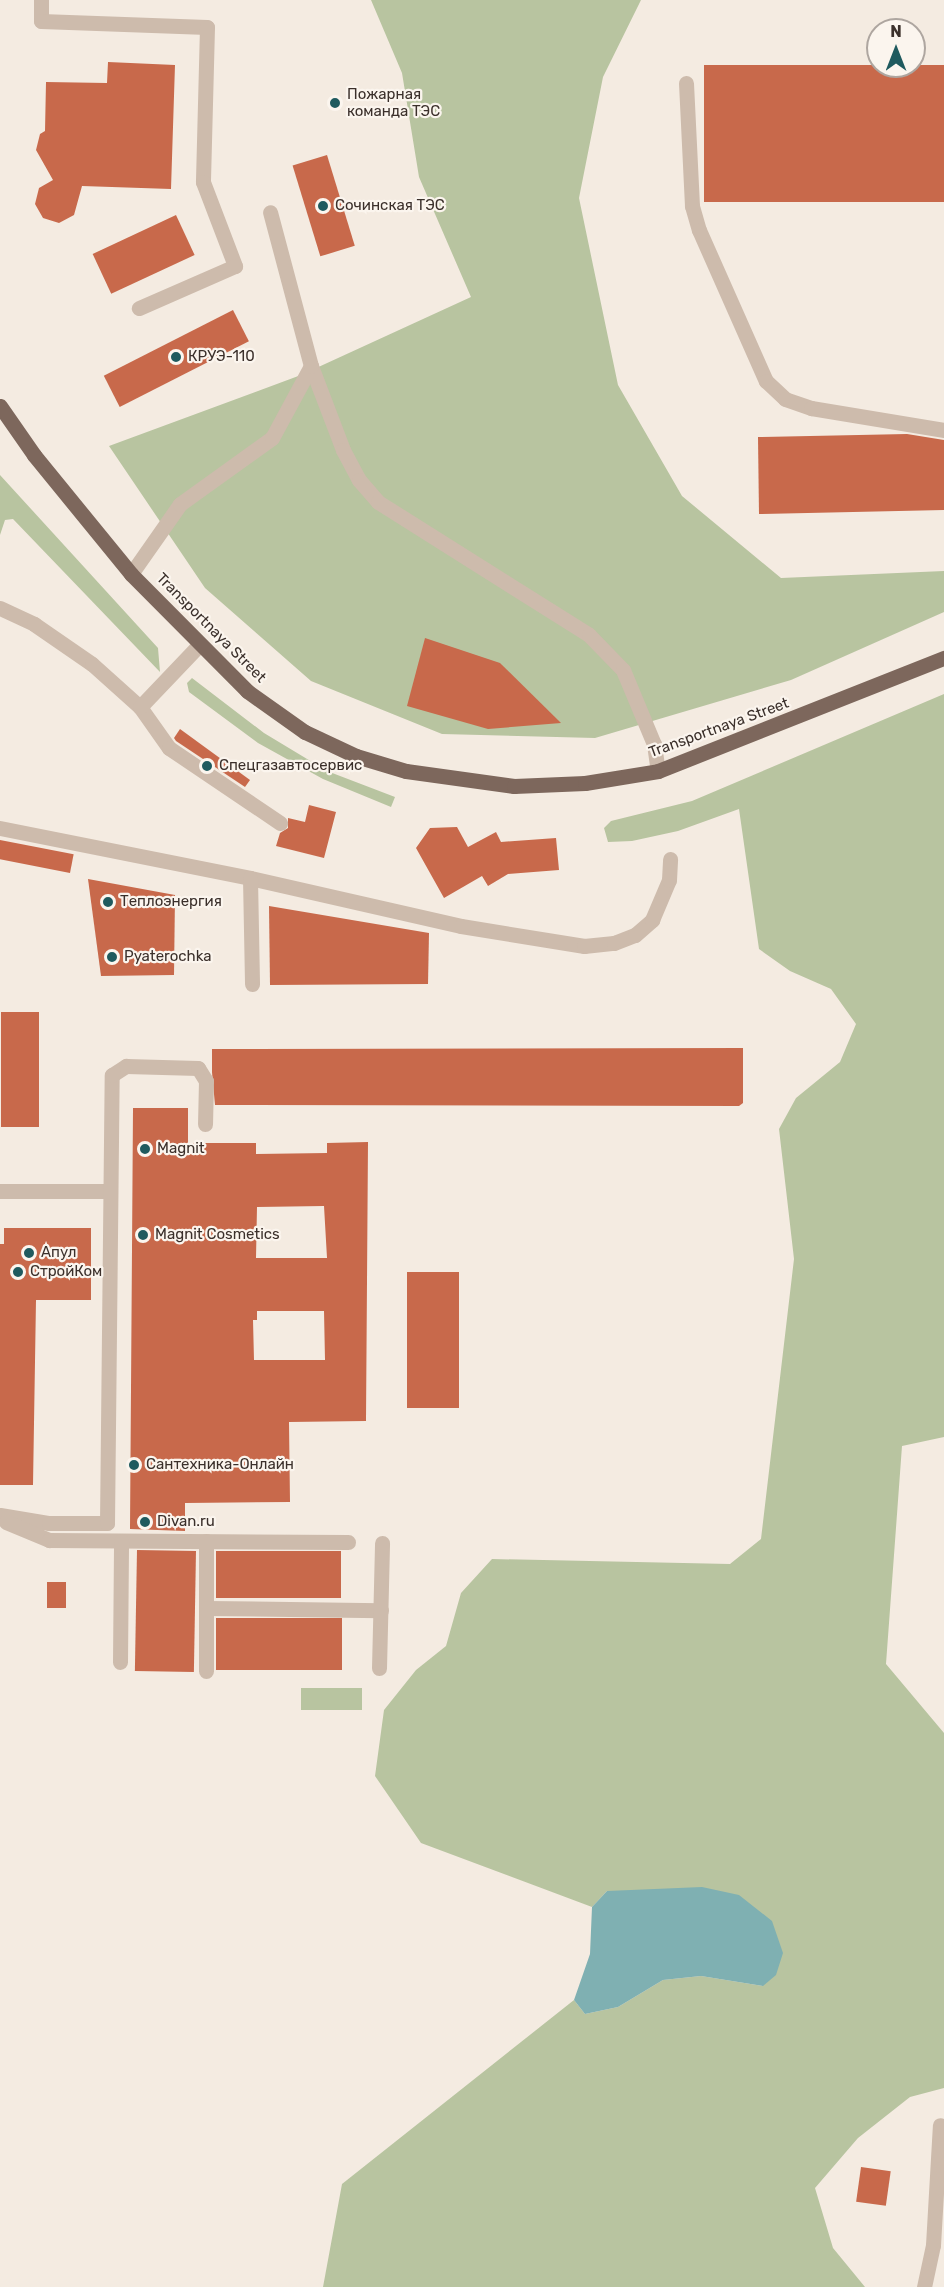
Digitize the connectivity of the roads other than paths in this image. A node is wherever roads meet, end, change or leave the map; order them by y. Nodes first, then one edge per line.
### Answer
1 (41, 0) edge
2 (686, 83) dead end
3 (270, 212) dead end
4 (139, 308) dead end
5 (311, 366) junction
6 (0, 406) edge
7 (944, 430) edge
8 (131, 574) junction
9 (0, 608) edge
10 (199, 645) junction
11 (944, 658) edge
12 (140, 707) junction
13 (658, 771) junction
14 (280, 823) dead end
15 (0, 828) edge
16 (670, 859) dead end
17 (250, 878) junction
18 (252, 984) dead end
19 (205, 1124) dead end
20 (0, 1191) edge
21 (109, 1191) junction
22 (0, 1518) edge
23 (121, 1541) junction
24 (206, 1541) junction
25 (348, 1542) dead end
26 (382, 1543) dead end
27 (206, 1608) junction
28 (381, 1610) junction
29 (120, 1662) dead end
30 (379, 1668) dead end
31 (206, 1671) dead end
32 (940, 2125) dead end
33 (924, 2287) edge

1 - 4 lane
2 - 7 lane
3 - 5 lane
5 - 8 lane
5 - 13 lane
6 - 8 main road, Transportnaya Street
8 - 10 main road, Transportnaya Street
9 - 12 lane
10 - 12 lane
10 - 13 main road, Transportnaya Street
11 - 13 main road, Transportnaya Street
12 - 14 lane
15 - 17 lane
16 - 17 lane
17 - 18 lane
19 - 21 lane
20 - 21 lane
21 - 22 lane
22 - 23 lane
23 - 24 lane
23 - 29 lane
24 - 25 lane
24 - 27 lane
26 - 28 lane
27 - 28 lane
27 - 31 lane
28 - 30 lane
32 - 33 lane

